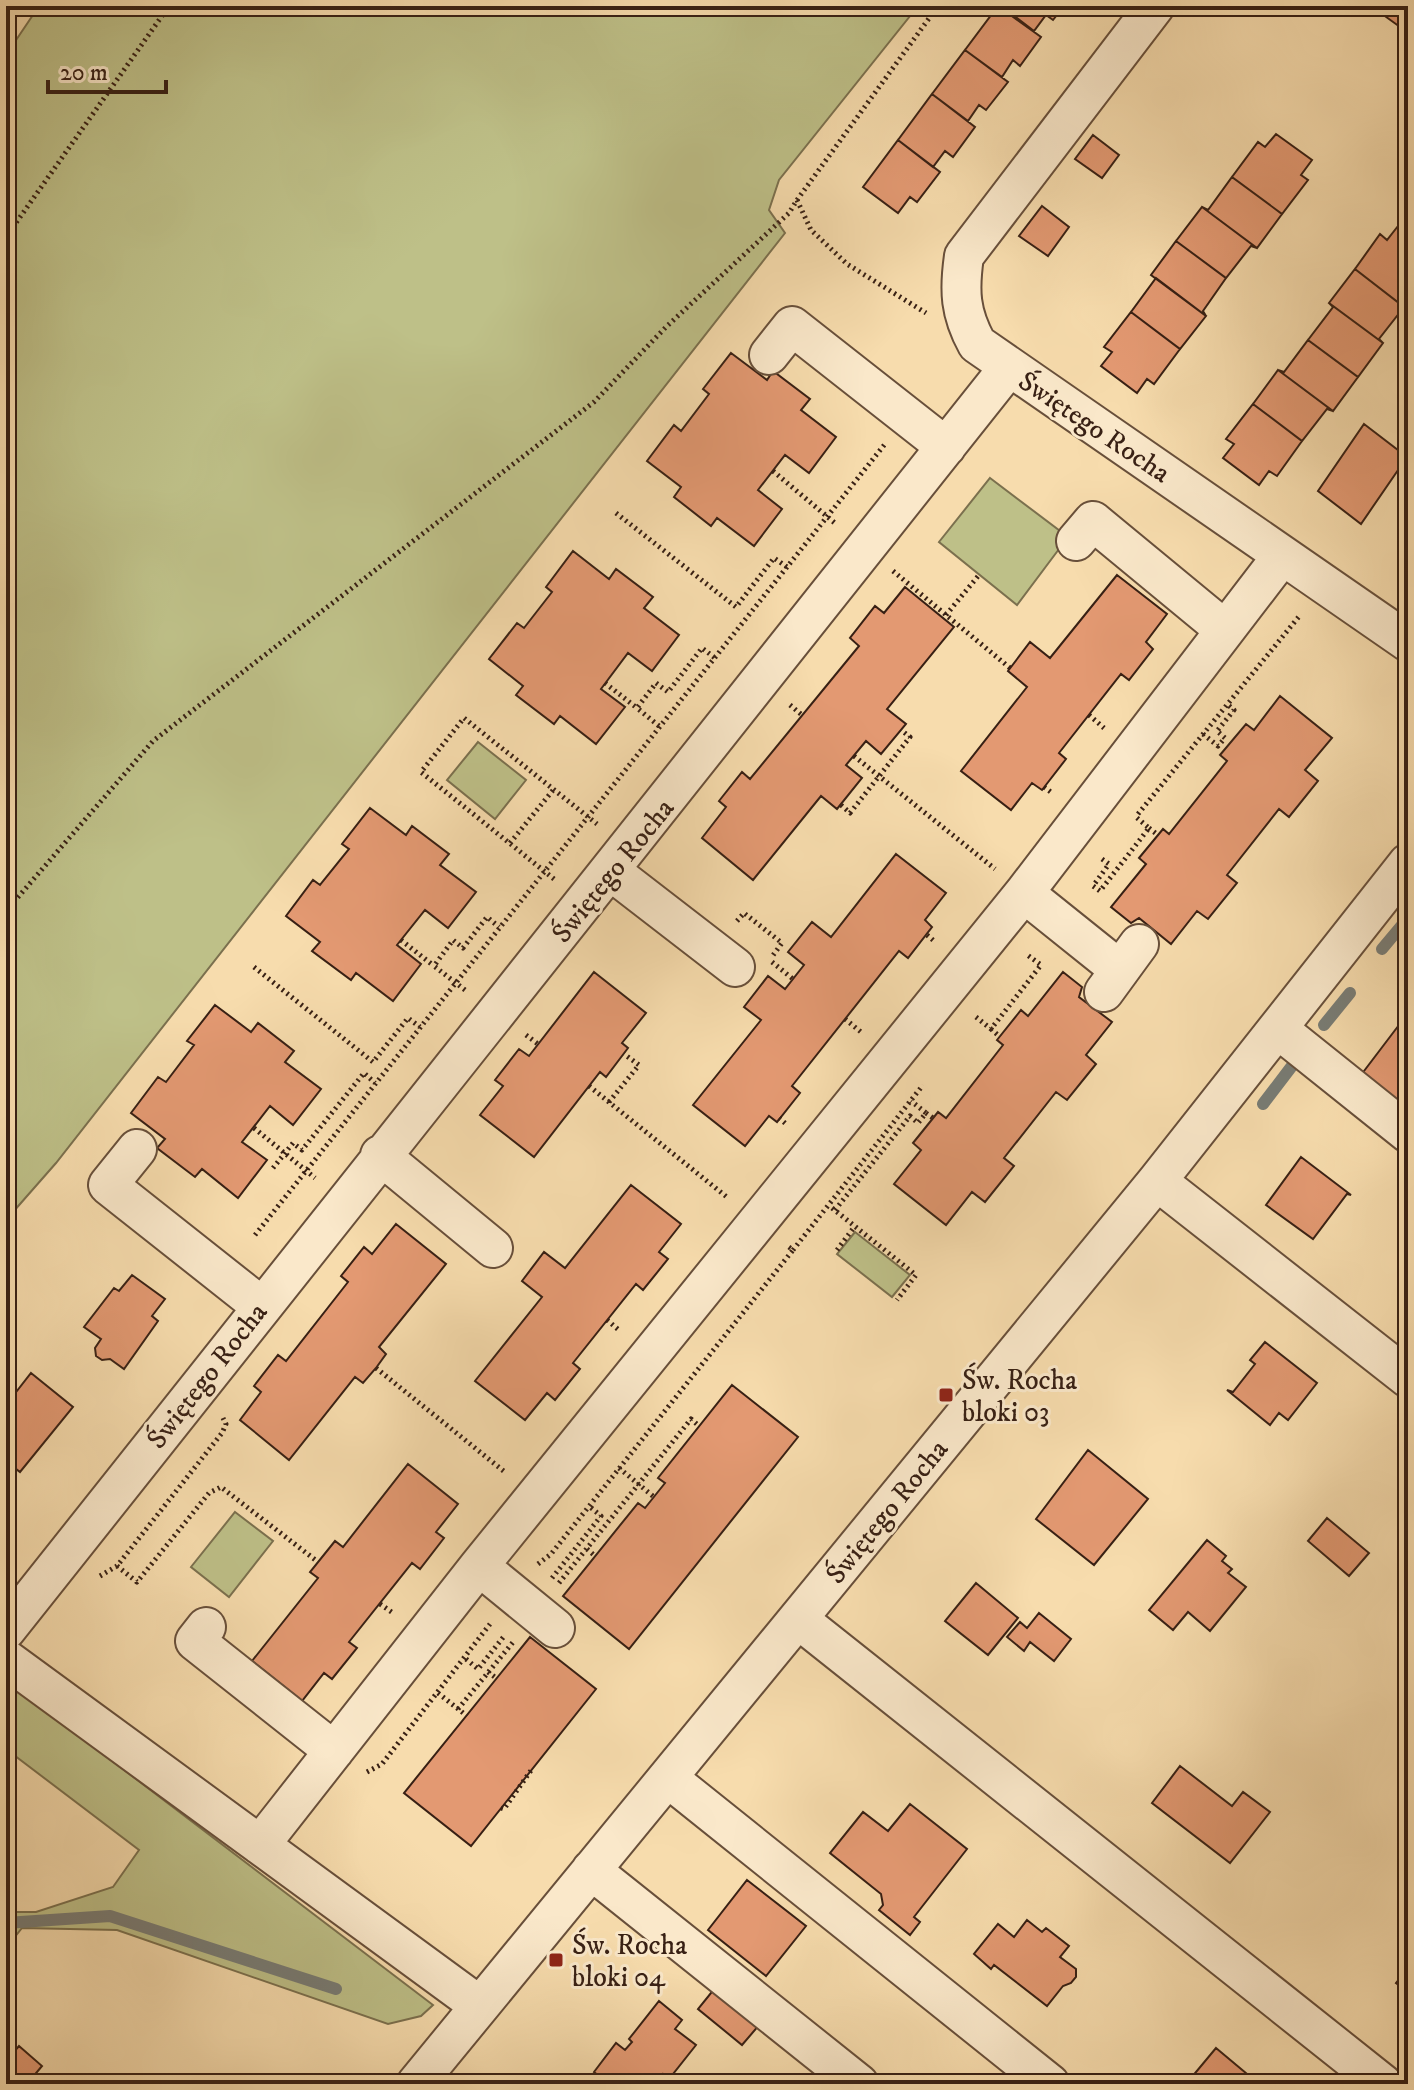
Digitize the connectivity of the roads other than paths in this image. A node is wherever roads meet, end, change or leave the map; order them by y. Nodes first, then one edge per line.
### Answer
1 (1155, 6) edge
2 (769, 355) dead end
3 (1009, 367) junction
4 (940, 455) junction
5 (1076, 541) dead end
6 (1282, 556) junction
7 (1225, 630) junction
8 (1408, 642) edge
9 (620, 861) junction
10 (1406, 868) edge
11 (1024, 893) junction
12 (755, 966) road end
13 (1121, 969) dead end
14 (1278, 1029) junction
15 (1408, 1133) edge
16 (137, 1149) dead end
17 (380, 1155) junction
18 (1157, 1181) junction
19 (493, 1248) dead end
20 (261, 1306) junction
21 (1408, 1378) edge
22 (479, 1566) junction
23 (554, 1610) road end
24 (798, 1619) junction
25 (206, 1627) dead end
26 (6, 1630) edge
27 (6, 1659) edge
28 (334, 1751) junction
29 (668, 1778) junction
30 (260, 1845) junction
31 (591, 1870) junction
32 (480, 2006) junction
33 (416, 2084) edge
34 (859, 2084) edge
35 (1050, 2084) edge
36 (1383, 2084) edge

1 - 3 street
2 - 4 street
3 - 4 street, Świętego Rocha
3 - 6 street, Świętego Rocha
4 - 9 street, Świętego Rocha
5 - 7 street
6 - 7 street
6 - 8 street, Świętego Rocha
7 - 11 street
9 - 12 street
9 - 17 street, Świętego Rocha
10 - 14 street, Świętego Rocha
11 - 13 street
11 - 22 street
14 - 15 street
14 - 18 street, Świętego Rocha
16 - 20 street
17 - 19 street
17 - 20 street, Świętego Rocha
18 - 21 street
18 - 24 street, Świętego Rocha
20 - 26 street, Świętego Rocha
22 - 23 street
22 - 28 street
24 - 29 street, Świętego Rocha
24 - 36 street
25 - 28 street
27 - 30 street
28 - 30 street
29 - 31 street, Świętego Rocha
29 - 35 street
30 - 32 street
31 - 32 street, Świętego Rocha
31 - 34 street
32 - 33 street, Świętego Rocha

